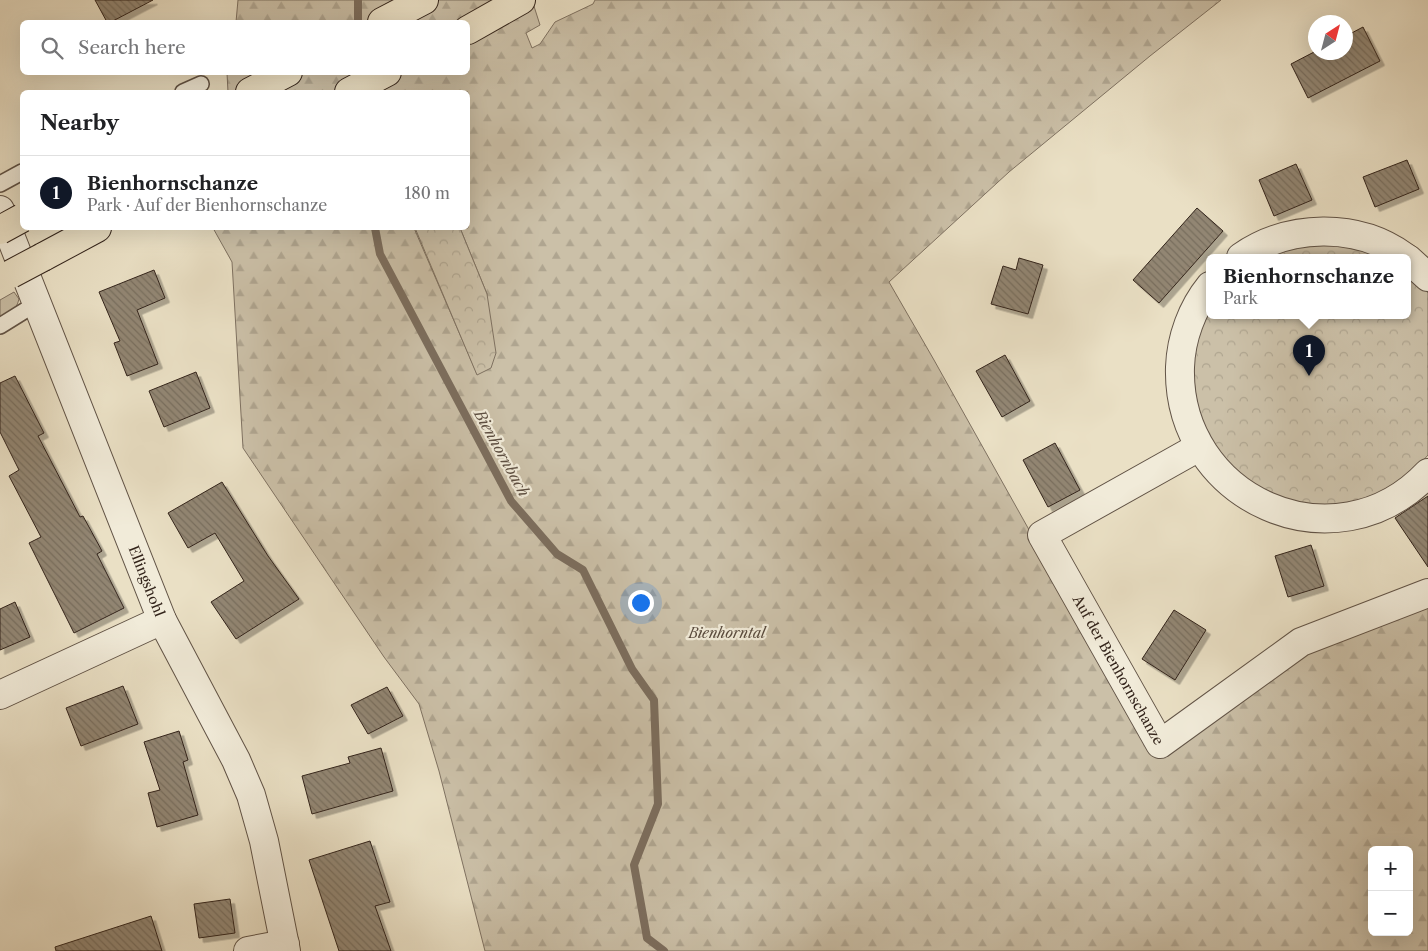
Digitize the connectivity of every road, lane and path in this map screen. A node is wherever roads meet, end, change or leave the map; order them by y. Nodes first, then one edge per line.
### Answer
1 (424, 0) edge
2 (521, 0) edge
3 (386, 20) edge
4 (470, 29) edge
5 (282, 75) edge
6 (381, 75) edge
7 (201, 84) dead end
8 (188, 90) edge
9 (254, 90) edge
10 (353, 90) edge
11 (20, 173) edge
12 (0, 184) edge
13 (0, 210) edge
14 (20, 219) edge
15 (0, 230) edge
16 (93, 230) edge
17 (1245, 254) edge
18 (1400, 254) edge
19 (1411, 262) edge
20 (1428, 277) edge
21 (5, 278) edge
22 (1206, 292) edge
23 (37, 303) junction
24 (0, 326) edge
25 (1199, 447) junction
26 (1428, 473) edge
27 (1428, 593) edge
28 (162, 620) junction
29 (0, 695) edge
30 (285, 948) edge
31 (248, 951) edge

1 - 3 highway
2 - 4 highway
5 - 9 highway
6 - 10 highway
7 - 8 lane
11 - 12 lane
13 - 23 street, Ellingshohl
14 - 15 highway, bridge
16 - 21 highway, bridge
17 - 18 street
19 - 20 street
22 - 25 street
23 - 24 lane
23 - 28 street, Ellingshohl
25 - 26 street
25 - 27 street, Auf der Bienhornschanze
28 - 29 street
28 - 30 street, Ellingshohl
30 - 31 street

